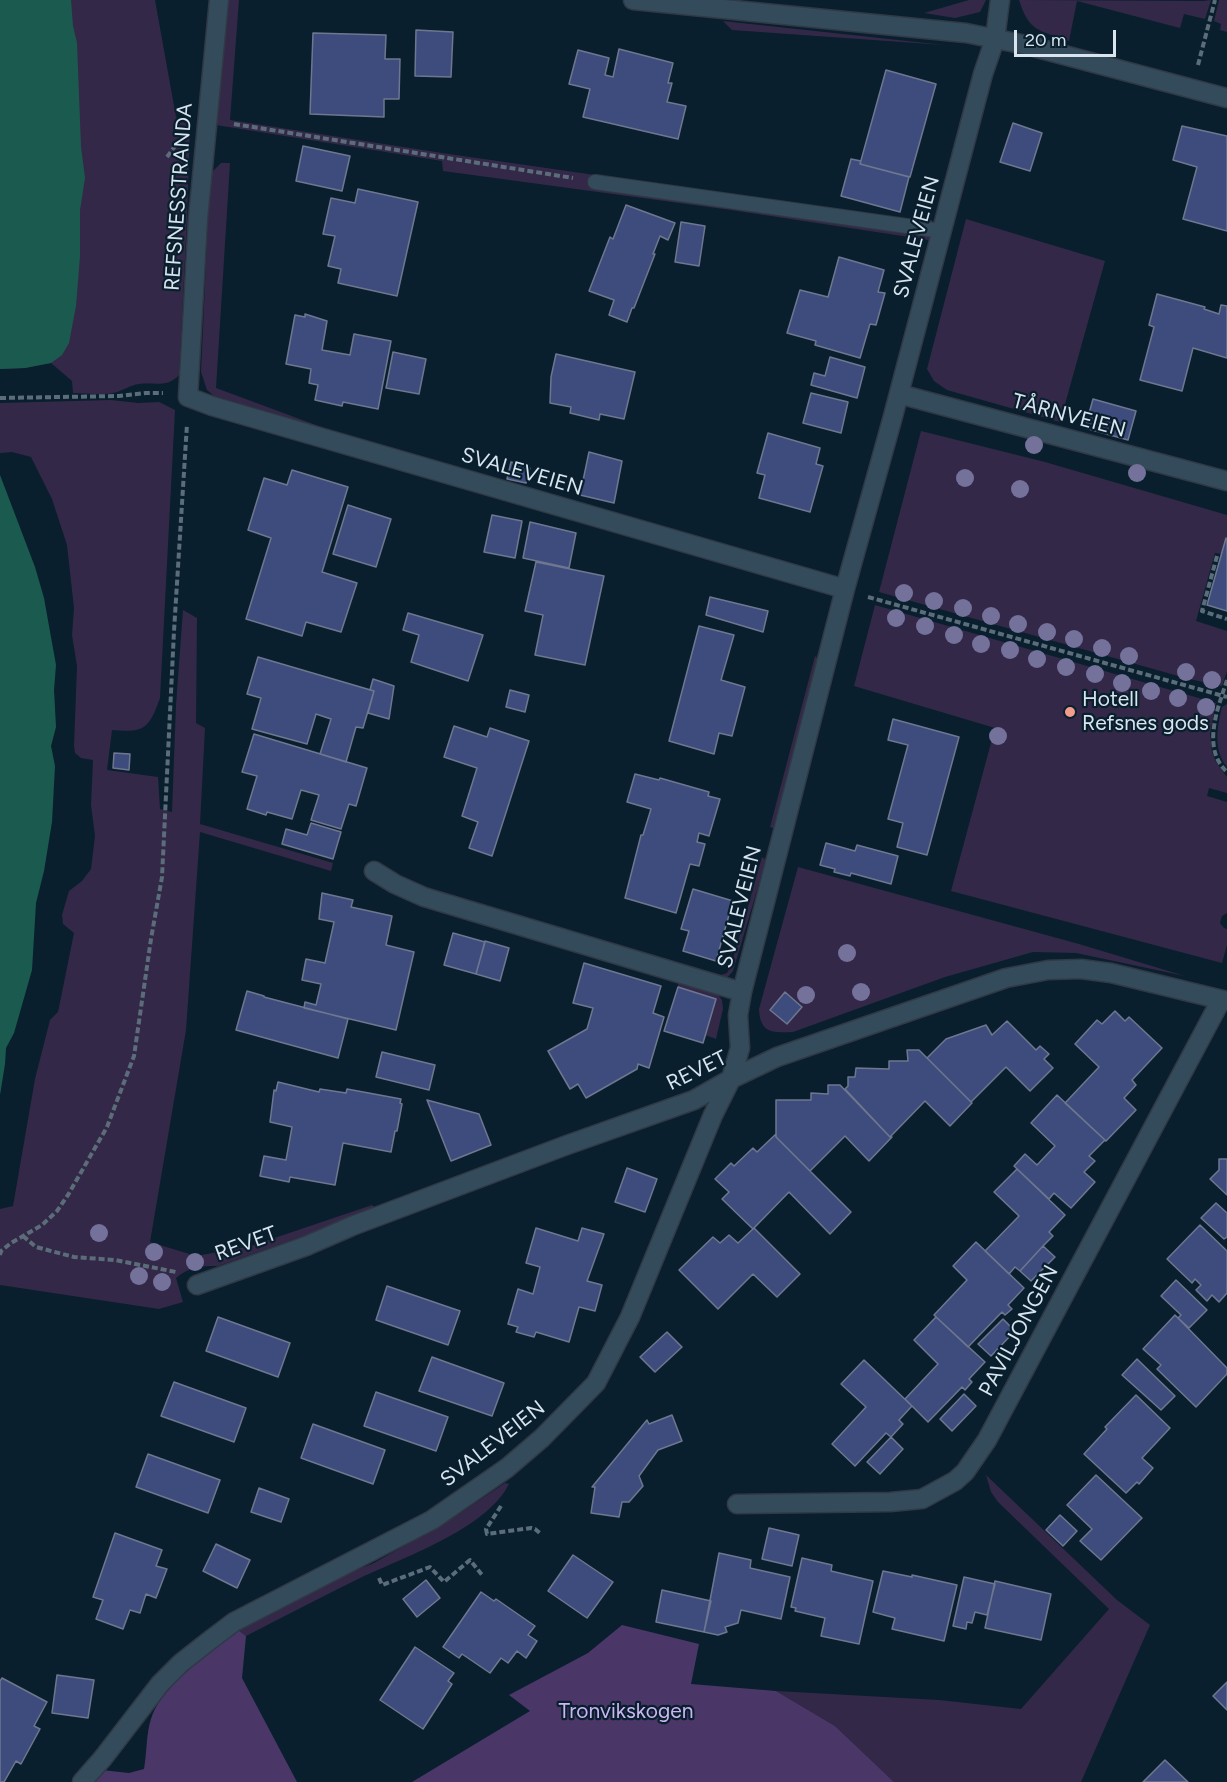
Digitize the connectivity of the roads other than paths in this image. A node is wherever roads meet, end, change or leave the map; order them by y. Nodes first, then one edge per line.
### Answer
1 (219, 0) edge
2 (633, 0) edge
3 (1000, 0) edge
4 (995, 39) junction
5 (1227, 98) edge
6 (595, 182) road end
7 (942, 231) junction
8 (899, 394) junction
9 (188, 397) joint
10 (1227, 482) edge
11 (845, 589) junction
12 (374, 870) dead end
13 (742, 992) junction
14 (1224, 1001) edge
15 (731, 1079) junction
16 (196, 1285) road end
17 (737, 1504) dead end
18 (81, 1782) edge

1 - 9 street, REFSNESSTRANDA
2 - 4 street
3 - 4 street, SVALEVEIEN
4 - 5 street
4 - 7 street, SVALEVEIEN
6 - 7 lane
7 - 8 street, SVALEVEIEN
8 - 10 street, TÅRNVEIEN
8 - 11 street, SVALEVEIEN
9 - 11 street, SVALEVEIEN
11 - 13 street, SVALEVEIEN
12 - 13 street, SVALEVEIEN
13 - 15 street, SVALEVEIEN
14 - 15 street, REVET
14 - 17 street, PAVILJONGEN
15 - 16 street, REVET
15 - 18 street, SVALEVEIEN

